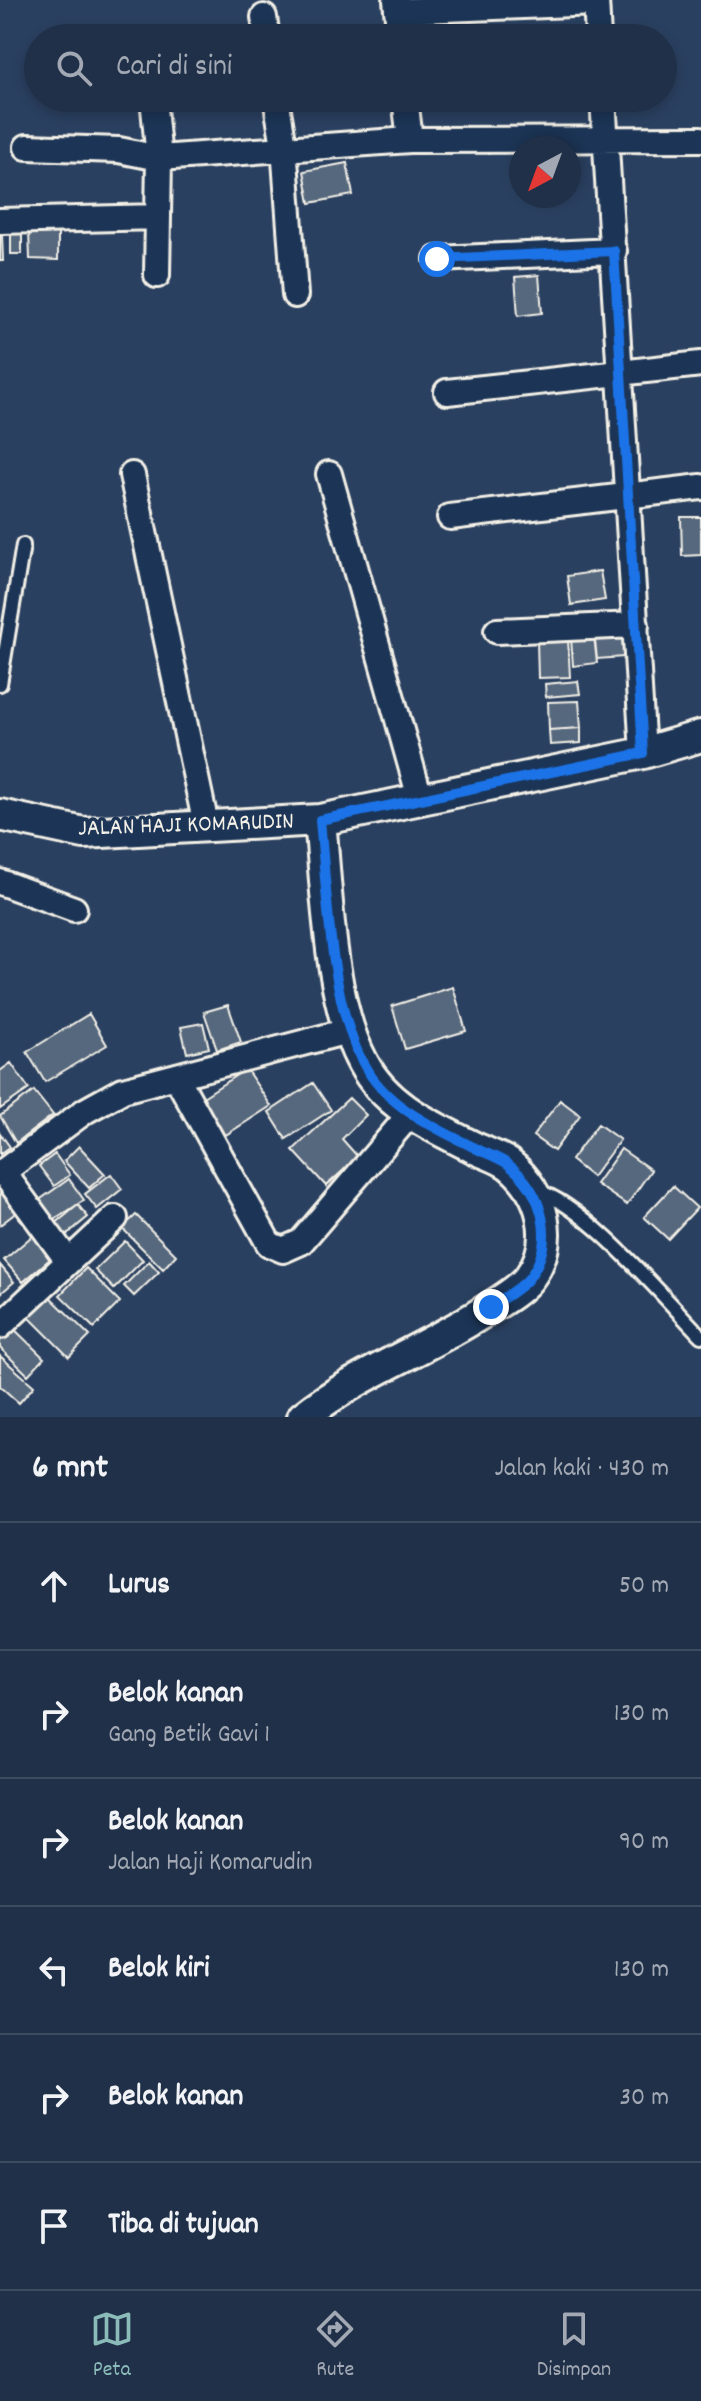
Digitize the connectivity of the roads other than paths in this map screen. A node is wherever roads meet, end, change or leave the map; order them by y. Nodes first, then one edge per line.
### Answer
1 (596, 1) edge
2 (396, 5) edge
3 (597, 24) edge
4 (154, 112) edge
5 (278, 112) edge
6 (407, 112) edge
7 (604, 112) edge
8 (605, 138) junction
9 (701, 139) edge
10 (410, 140) junction
11 (284, 146) junction
12 (27, 147) dead end
13 (159, 158) junction
14 (158, 217) junction
15 (0, 221) edge
16 (614, 251) junction
17 (437, 259) dead end
18 (157, 275) dead end
19 (295, 295) dead end
20 (701, 364) edge
21 (621, 371) junction
22 (447, 392) dead end
23 (329, 474) dead end
24 (132, 475) dead end
25 (701, 487) edge
26 (629, 497) junction
27 (450, 517) dead end
28 (23, 545) dead end
29 (636, 625) junction
30 (497, 631) dead end
31 (0, 684) edge
32 (701, 736) edge
33 (643, 753) junction
34 (420, 798) junction
35 (0, 815) edge
36 (320, 820) junction
37 (206, 825) junction
38 (0, 882) edge
39 (74, 909) dead end
40 (348, 1031) junction
41 (176, 1076) junction
42 (411, 1113) junction
43 (1, 1173) edge
44 (534, 1190) junction
45 (115, 1218) dead end
46 (68, 1261) junction
47 (0, 1326) edge
48 (701, 1336) edge
49 (303, 1417) edge

1 - 2 street
1 - 3 street
4 - 13 street
5 - 11 street
6 - 10 street
7 - 8 street
8 - 9 street
8 - 10 street
8 - 16 street
10 - 11 street
11 - 13 street
11 - 19 street
12 - 13 street
13 - 14 street
14 - 15 street
14 - 18 street
16 - 17 street
16 - 21 street
20 - 21 street
21 - 22 street
21 - 26 street
23 - 34 street
24 - 37 street
25 - 26 street
26 - 27 street
26 - 29 street
28 - 31 lane
29 - 30 street
29 - 33 street
32 - 33 street, JALAN HAJI KOMARUDIN
33 - 34 street, JALAN HAJI KOMARUDIN
34 - 36 street, JALAN HAJI KOMARUDIN
35 - 37 street, JALAN HAJI KOMARUDIN
36 - 37 street, JALAN HAJI KOMARUDIN
36 - 40 street
38 - 39 street
40 - 41 street
40 - 42 street
41 - 42 street
41 - 43 street
42 - 44 street
43 - 46 street
44 - 48 lane
44 - 49 street
45 - 46 street
46 - 47 street

